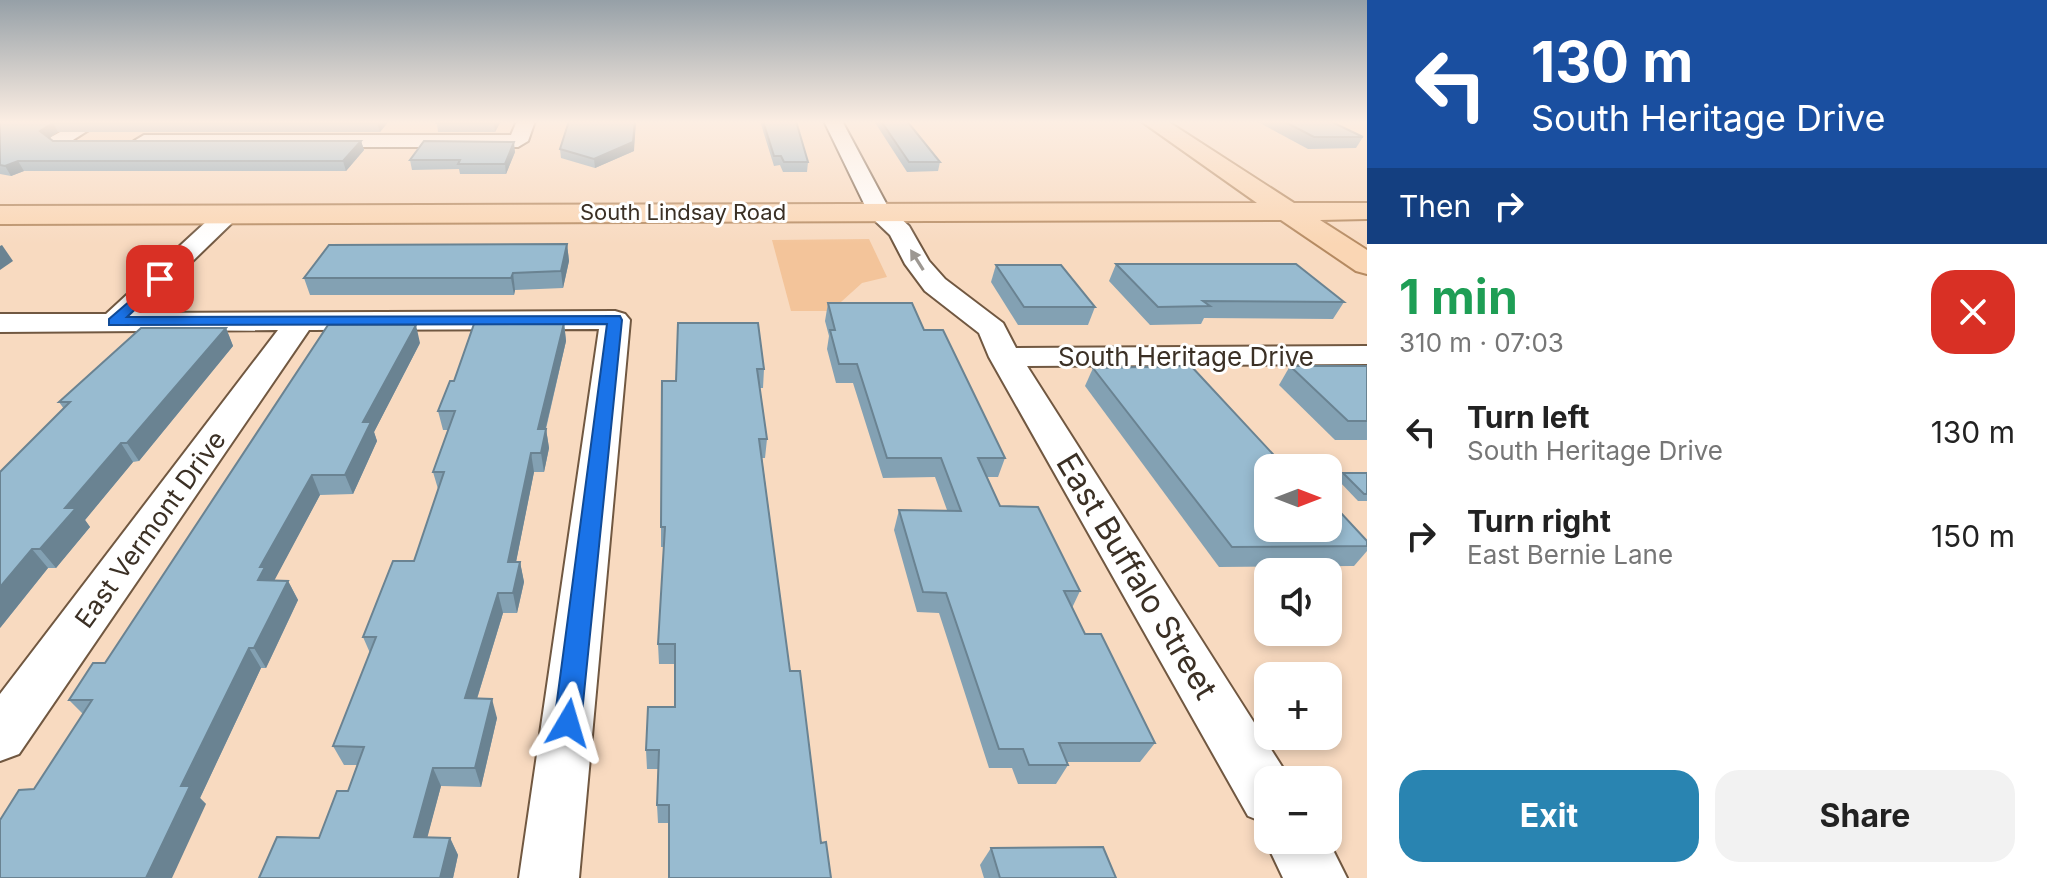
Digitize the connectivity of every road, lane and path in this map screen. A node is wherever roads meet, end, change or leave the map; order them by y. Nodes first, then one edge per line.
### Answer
1 (853, 162) edge
2 (1213, 162) edge
3 (1251, 162) edge
4 (878, 211) junction
5 (1287, 211) junction
6 (1329, 211) junction
7 (1367, 211) edge
8 (228, 214) junction
9 (0, 215) edge
10 (1367, 235) edge
11 (1367, 264) edge
12 (114, 322) junction
13 (300, 322) junction
14 (0, 323) edge
15 (1367, 355) edge
16 (1005, 357) junction
17 (0, 736) edge
18 (1254, 773) edge
19 (1302, 854) edge
20 (549, 878) edge
21 (1317, 878) edge

1 - 4 street, East Buffalo Street
2 - 5 main road
3 - 6 main road
4 - 5 main road, South Lindsay Road
4 - 8 main road, South Lindsay Road
4 - 16 street, East Buffalo Street
5 - 6 main road, South Lindsay Road
5 - 11 main road
6 - 7 main road, South Lindsay Road
6 - 10 main road
8 - 9 main road, South Lindsay Road
8 - 12 street
12 - 13 street
12 - 14 street
13 - 17 street, East Vermont Drive
13 - 20 street
15 - 16 street, South Heritage Drive
16 - 18 street, East Buffalo Street
19 - 21 street

